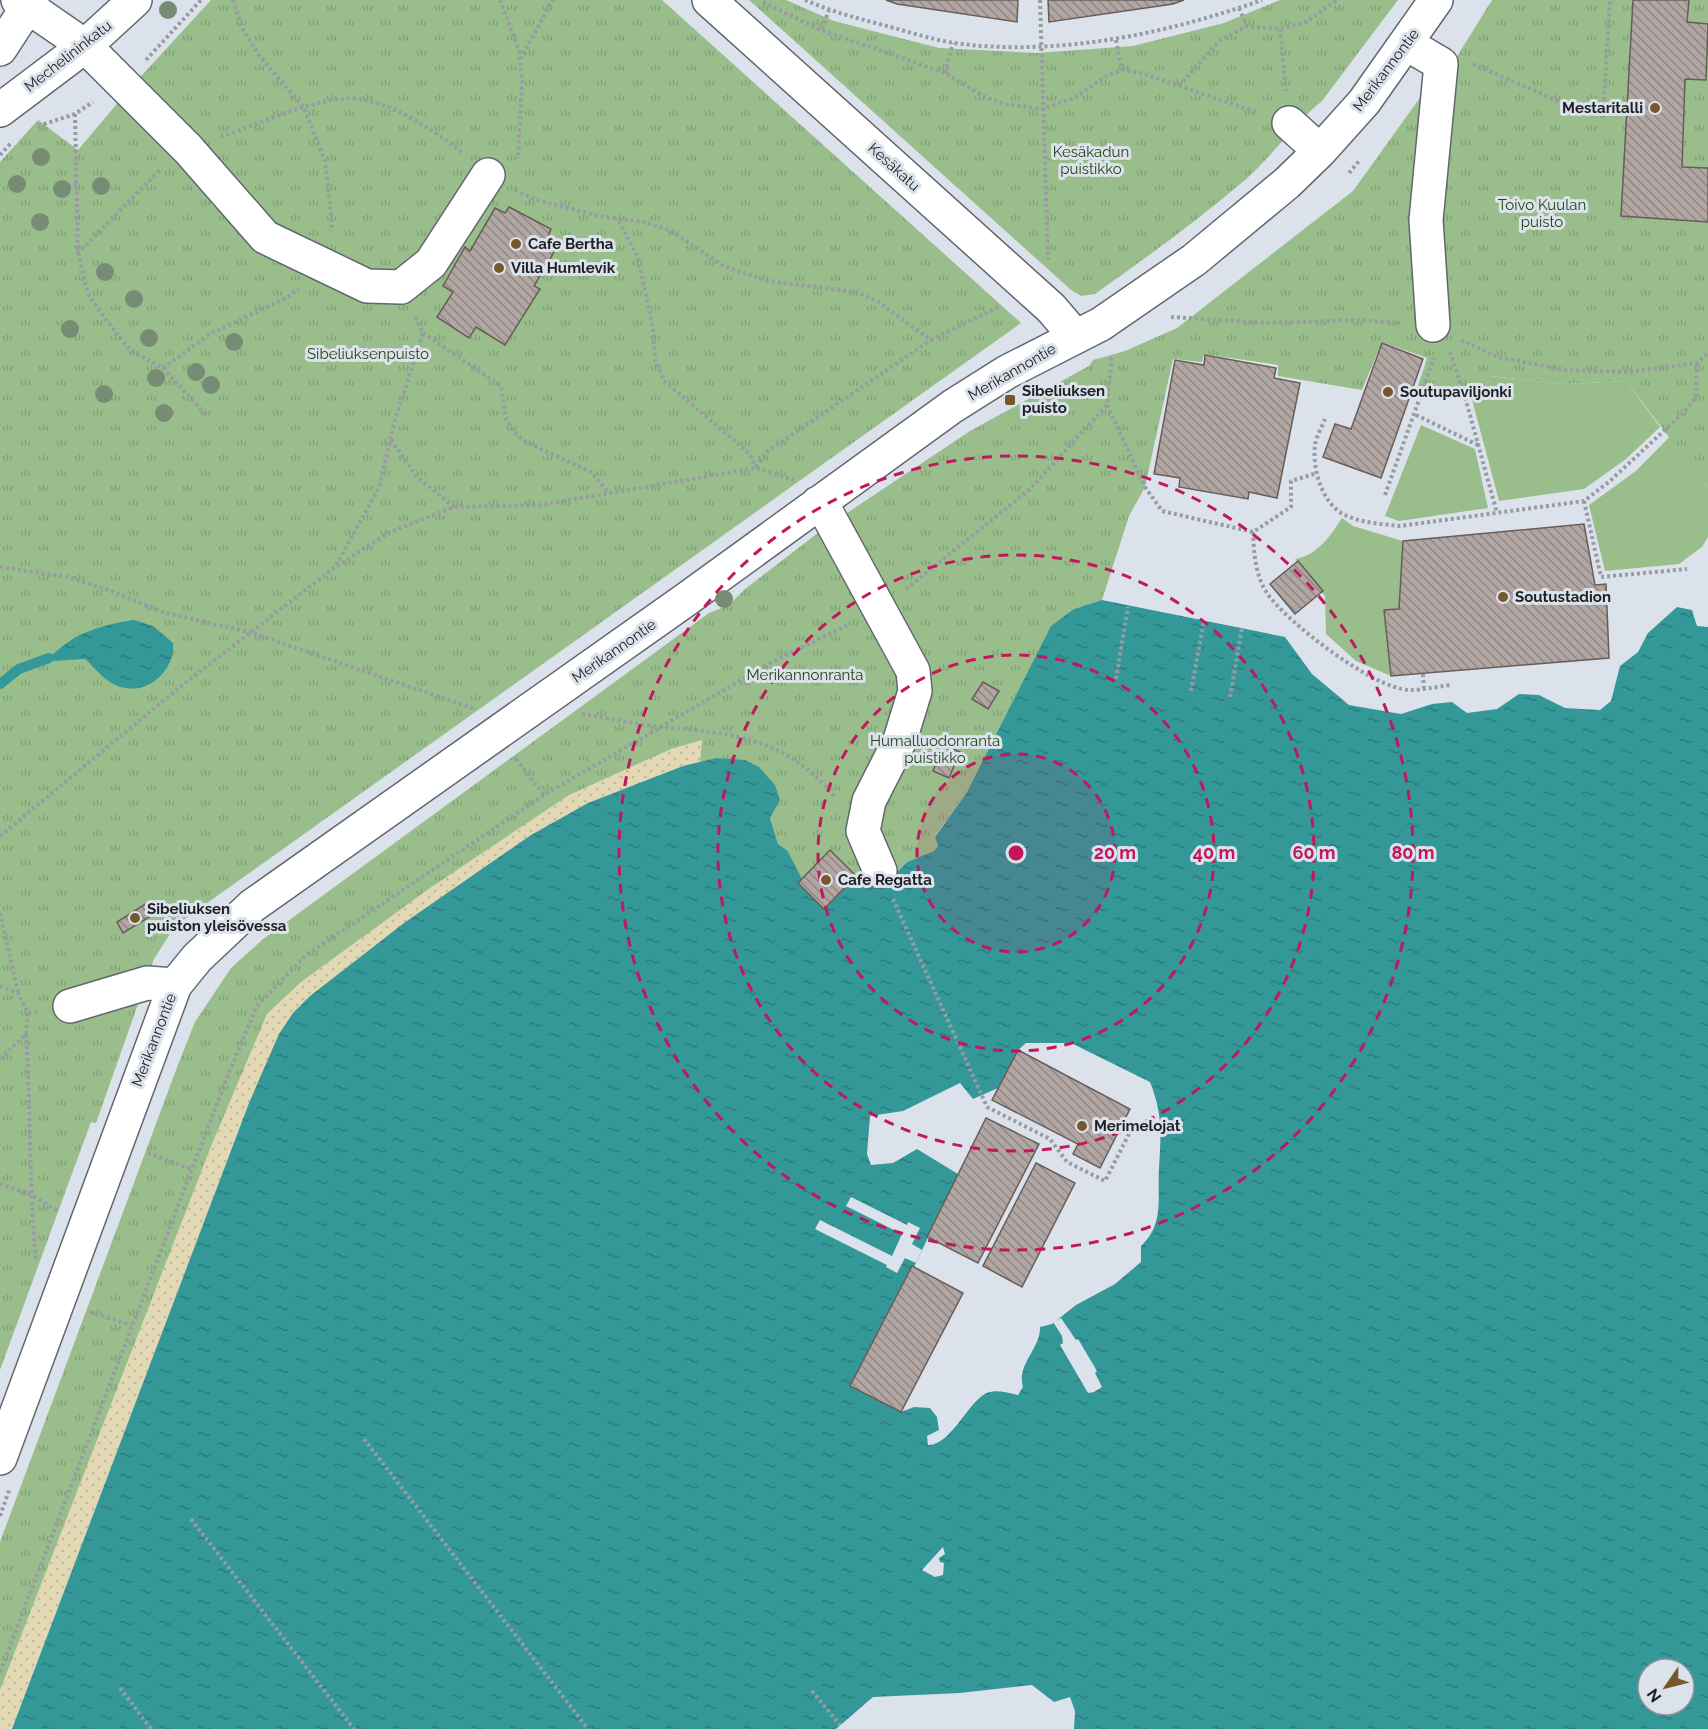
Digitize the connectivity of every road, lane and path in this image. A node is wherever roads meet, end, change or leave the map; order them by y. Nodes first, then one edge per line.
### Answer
1 (135, 0) edge
2 (500, 0) edge
3 (553, 0) edge
4 (709, 0) edge
5 (805, 0) edge
6 (1041, 0) edge
7 (1262, 0) edge
8 (1337, 0) edge
9 (1436, 0) edge
10 (1610, 0) edge
11 (27, 2) edge
12 (764, 2) dead end
13 (1239, 8) junction
14 (829, 10) junction
15 (1247, 26) junction
16 (1280, 29) junction
17 (821, 30) junction
18 (1116, 40) junction
19 (953, 42) junction
20 (1407, 44) junction
21 (1042, 45) junction
22 (86, 46) junction
23 (0, 49) edge
24 (520, 59) junction
25 (1441, 64) junction
26 (1122, 70) junction
27 (945, 73) junction
28 (1179, 86) junction
29 (1043, 109) junction
30 (0, 110) edge
31 (1289, 123) junction
32 (1320, 151) junction
33 (509, 178) joint
34 (77, 183) dead end
35 (68, 186) dead end
36 (536, 200) dead end
37 (618, 220) junction
38 (1048, 269) dead end
39 (401, 287) junction
40 (1002, 305) dead end
41 (423, 333) junction
42 (1075, 336) junction
43 (931, 340) junction
44 (1438, 340) junction
45 (1114, 346) dead end
46 (1697, 363) dead end
47 (163, 368) dead end
48 (1107, 405) junction
49 (1416, 415) junction
50 (208, 417) dead end
51 (1326, 419) dead end
52 (391, 440) junction
53 (1478, 445) junction
54 (756, 468) junction
55 (1317, 473) junction
56 (609, 493) junction
57 (810, 493) junction
58 (1385, 495) dead end
59 (1584, 501) junction
60 (454, 507) junction
61 (1497, 513) junction
62 (1253, 532) junction
63 (0, 567) edge
64 (334, 568) junction
65 (1687, 569) dead end
66 (1128, 607) dead end
67 (880, 609) junction
68 (1204, 621) dead end
69 (1242, 628) dead end
70 (252, 633) junction
71 (1423, 674) dead end
72 (1116, 678) dead end
73 (1450, 685) dead end
74 (1424, 688) junction
75 (1191, 691) dead end
76 (1230, 697) dead end
77 (478, 712) dead end
78 (574, 712) dead end
79 (658, 727) junction
80 (516, 758) dead end
81 (544, 795) junction
82 (863, 831) junction
83 (0, 836) edge
84 (880, 871) joint
85 (0, 913) edge
86 (175, 985) junction
87 (0, 986) edge
88 (18, 993) junction
89 (70, 1006) joint
90 (28, 1013) junction
91 (26, 1034) junction
92 (0, 1059) edge
93 (1130, 1132) dead end
94 (147, 1153) dead end
95 (192, 1169) junction
96 (0, 1184) edge
97 (30, 1194) junction
98 (59, 1212) dead end
99 (37, 1270) dead end
100 (364, 1439) dead end
101 (6, 1470) edge
102 (0, 1516) edge
103 (191, 1519) dead end
104 (0, 1672) edge
105 (120, 1688) dead end
106 (812, 1691) dead end
107 (840, 1725) dead end
108 (151, 1729) edge
109 (354, 1729) edge
110 (588, 1729) edge

1 - 22 street, Mechelininkatu
2 - 24 path
3 - 24 path
4 - 42 street, Kesäkatu
5 - 14 path
6 - 21 path
7 - 13 path
8 - 16 path
9 - 20 street, Merikannontie
10 - 25 path
11 - 22 street
11 - 23 street
12 - 17 path
13 - 15 path
13 - 18 path
14 - 17 path
14 - 19 path
15 - 16 path
15 - 28 path
16 - 31 path
17 - 27 path
18 - 21 path
18 - 26 path
19 - 21 path
19 - 27 path
20 - 25 street
20 - 32 street, Merikannontie
21 - 29 path
22 - 30 street, Mechelininkatu
22 - 39 street
24 - 33 path
25 - 44 street
26 - 28 path
26 - 29 path
27 - 29 path
28 - 31 path
29 - 38 path
31 - 32 street
32 - 42 street, Merikannontie
33 - 39 street
34 - 35 path
36 - 37 path
37 - 43 path
37 - 54 path
39 - 41 path
40 - 43 path
41 - 52 path
41 - 56 path
42 - 57 street, Merikannontie
43 - 54 path
44 - 49 path
44 - 53 path
45 - 48 path
46 - 59 path
47 - 50 path
48 - 62 path
48 - 67 path
49 - 53 path
49 - 58 path
51 - 55 path
52 - 60 path
52 - 64 path
53 - 61 path
54 - 56 path
54 - 57 path
55 - 61 path
55 - 62 path
56 - 60 path
57 - 67 street
57 - 86 street, Merikannontie
59 - 61 path
59 - 65 path
60 - 64 path
62 - 74 path
63 - 70 path
64 - 70 path
66 - 72 path
67 - 79 path
67 - 82 street
68 - 75 path
69 - 76 path
70 - 77 path
70 - 83 path
71 - 74 path
73 - 74 path
78 - 79 path
79 - 81 path
79 - 82 path
80 - 81 path
81 - 95 path
82 - 84 street
84 - 93 path
85 - 88 path
86 - 89 street
86 - 101 street, Merikannontie
87 - 88 path
88 - 90 path
89 - 90 path
90 - 91 path
91 - 92 path
91 - 97 path
94 - 95 path
95 - 104 path
96 - 97 path
97 - 98 path
97 - 99 path
100 - 110 path
101 - 102 path
103 - 109 path
105 - 108 path
106 - 107 path

